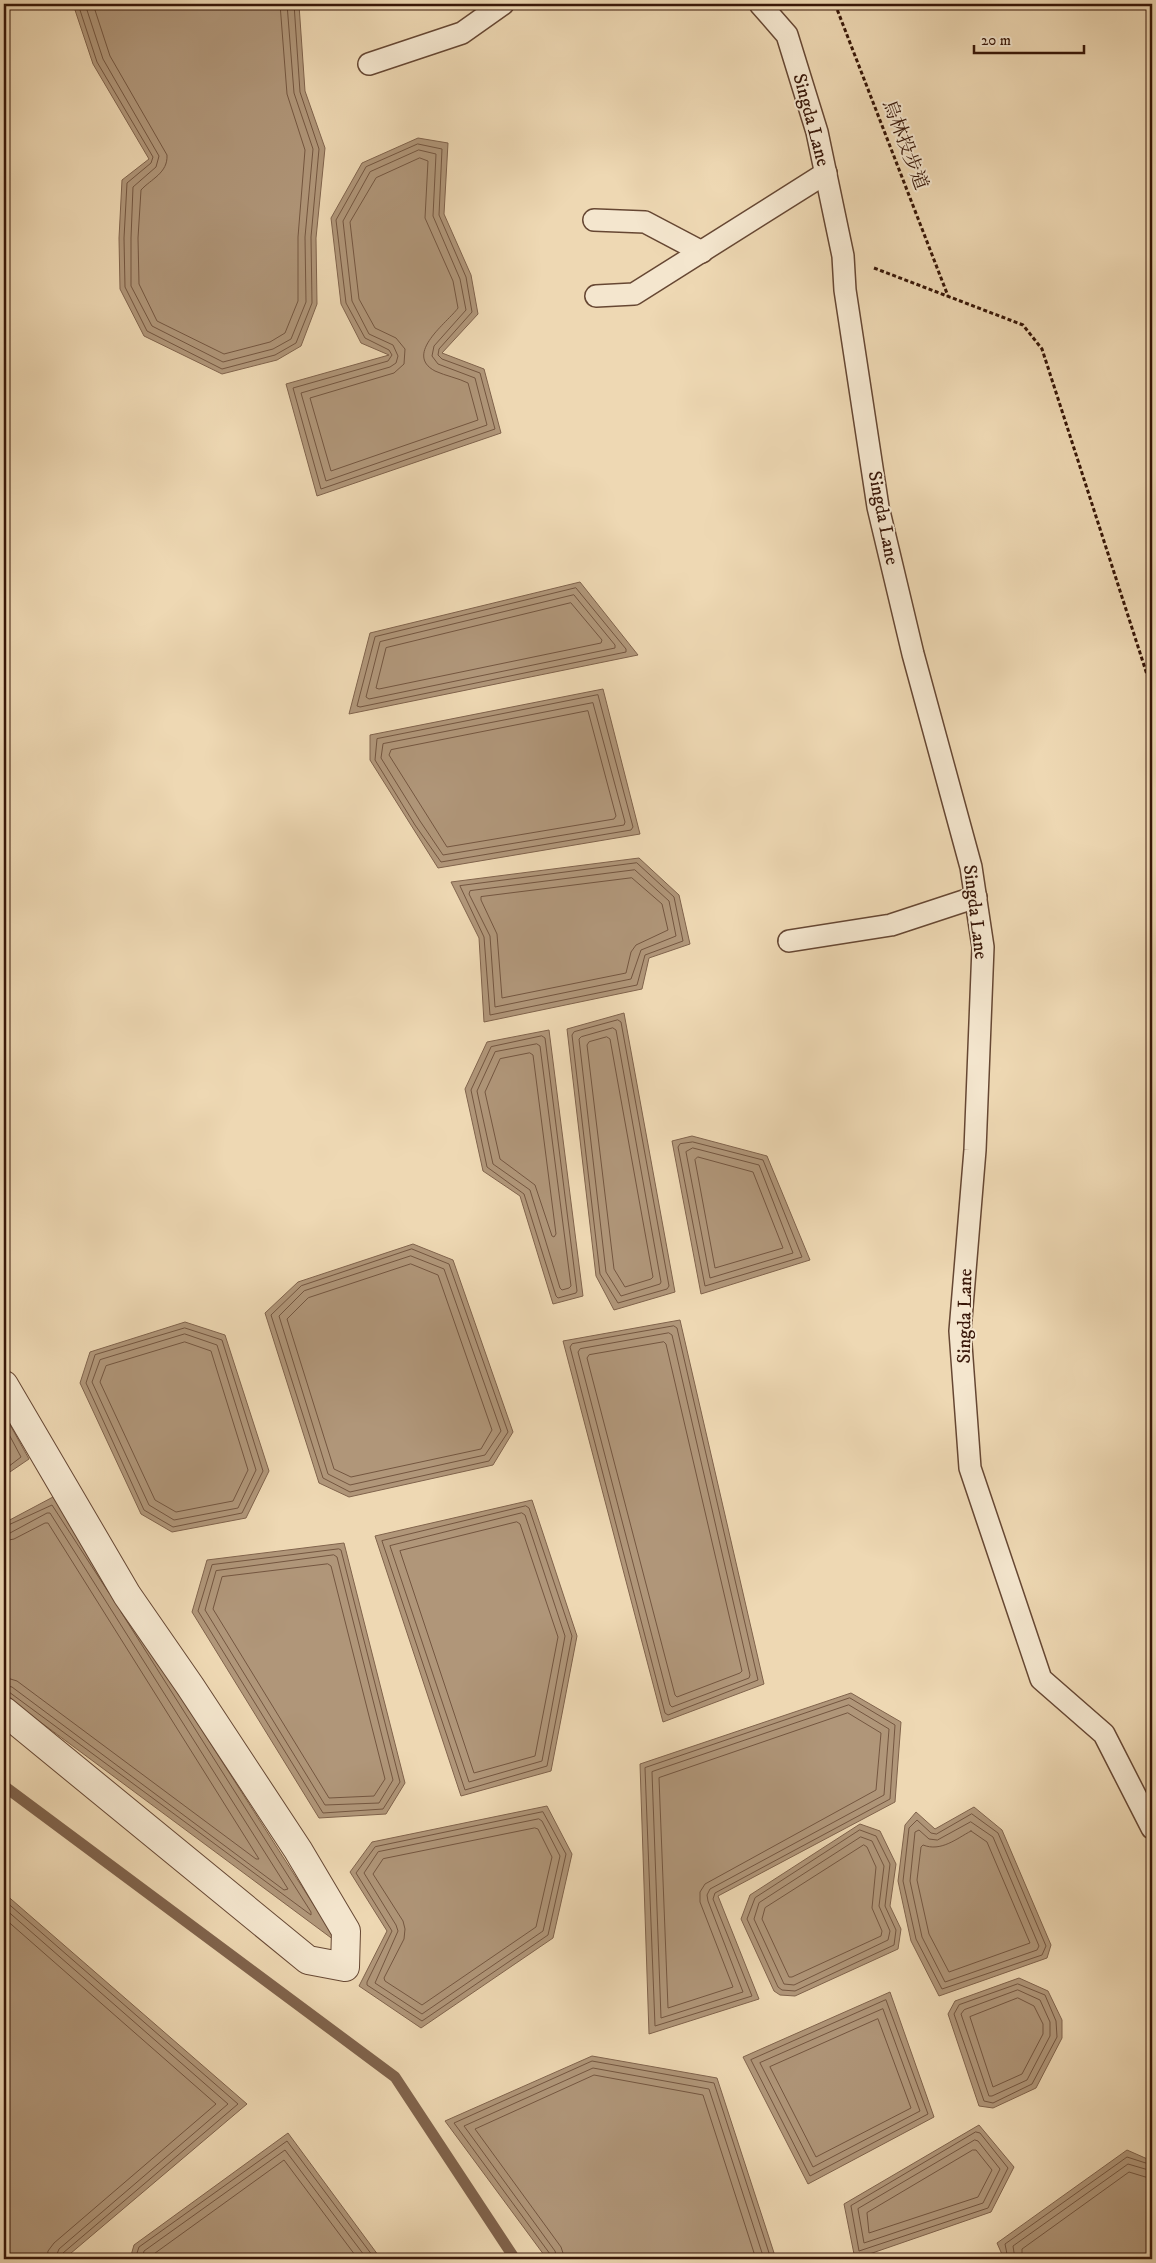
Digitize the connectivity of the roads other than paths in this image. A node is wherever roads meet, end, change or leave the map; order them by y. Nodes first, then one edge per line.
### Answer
1 (503, 4) edge
2 (760, 4) edge
3 (369, 64) dead end
4 (826, 174) junction
5 (594, 220) dead end
6 (702, 252) junction
7 (596, 296) dead end
8 (976, 897) junction
9 (789, 942) dead end
10 (4, 1385) edge
11 (4, 1711) edge
12 (1152, 1828) edge

1 - 3 lane
2 - 4 lane, Singda Lane
4 - 6 lane
4 - 8 lane, Singda Lane
5 - 6 lane
6 - 7 lane
8 - 9 lane
8 - 12 lane, Singda Lane
10 - 11 street

